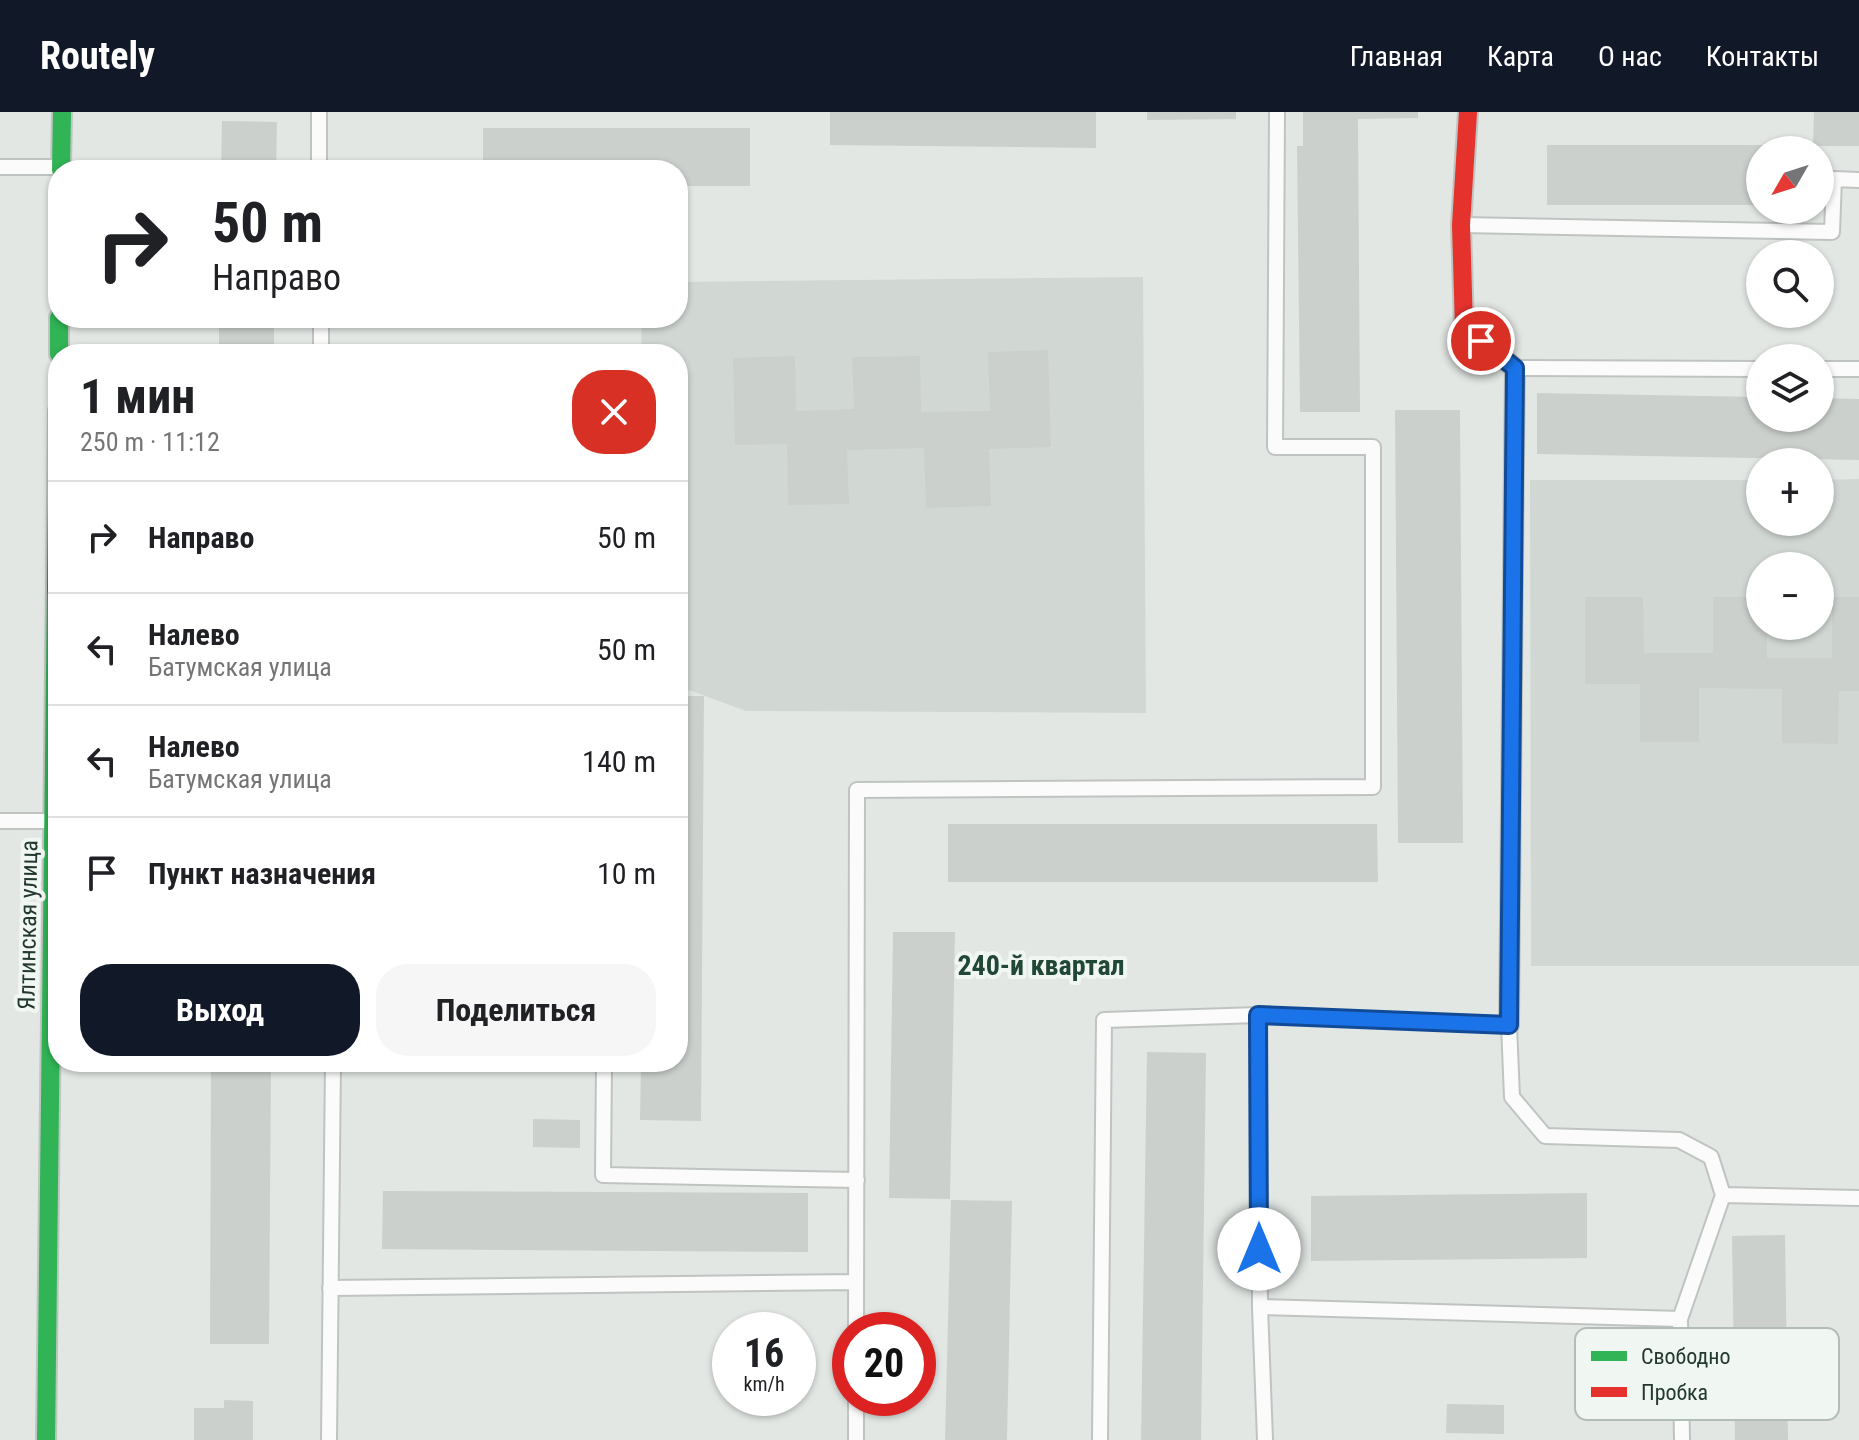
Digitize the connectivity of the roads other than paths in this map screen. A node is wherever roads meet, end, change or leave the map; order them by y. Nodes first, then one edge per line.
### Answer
1 (62, 112) edge
2 (319, 112) edge
3 (1277, 112) edge
4 (1468, 112) edge
5 (61, 160) edge
6 (319, 160) edge
7 (0, 167) edge
8 (48, 168) edge
9 (1859, 180) edge
10 (1461, 225) junction
11 (1515, 368) junction
12 (1746, 369) edge
13 (1834, 369) edge
14 (1859, 369) edge
15 (0, 821) edge
16 (48, 821) edge
17 (1258, 1015) junction
18 (1509, 1025) junction
19 (52, 1072) edge
20 (333, 1072) edge
21 (604, 1072) edge
22 (857, 1180) junction
23 (1723, 1195) junction
24 (1859, 1198) edge
25 (856, 1282) junction
26 (330, 1288) junction
27 (1260, 1307) junction
28 (856, 1312) edge
29 (1680, 1319) junction
30 (1680, 1328) edge
31 (856, 1416) edge
32 (1682, 1420) edge
33 (46, 1440) edge
34 (329, 1440) edge
35 (856, 1440) edge
36 (1100, 1440) edge
37 (1265, 1440) edge
38 (1682, 1440) edge

1 - 5 main road
2 - 6 lane
3 - 22 lane
4 - 10 main road
7 - 8 lane
9 - 10 lane
10 - 11 main road
11 - 12 lane
11 - 18 main road
13 - 14 lane
15 - 16 lane
17 - 18 lane
17 - 27 lane
17 - 36 lane
18 - 23 lane
19 - 33 main road, Ялтинская улица
20 - 26 lane
21 - 22 lane
22 - 25 lane
23 - 24 lane
23 - 29 lane
25 - 26 lane
25 - 28 lane
26 - 34 lane
27 - 29 lane
27 - 37 lane
29 - 30 lane
31 - 35 lane
32 - 38 lane

